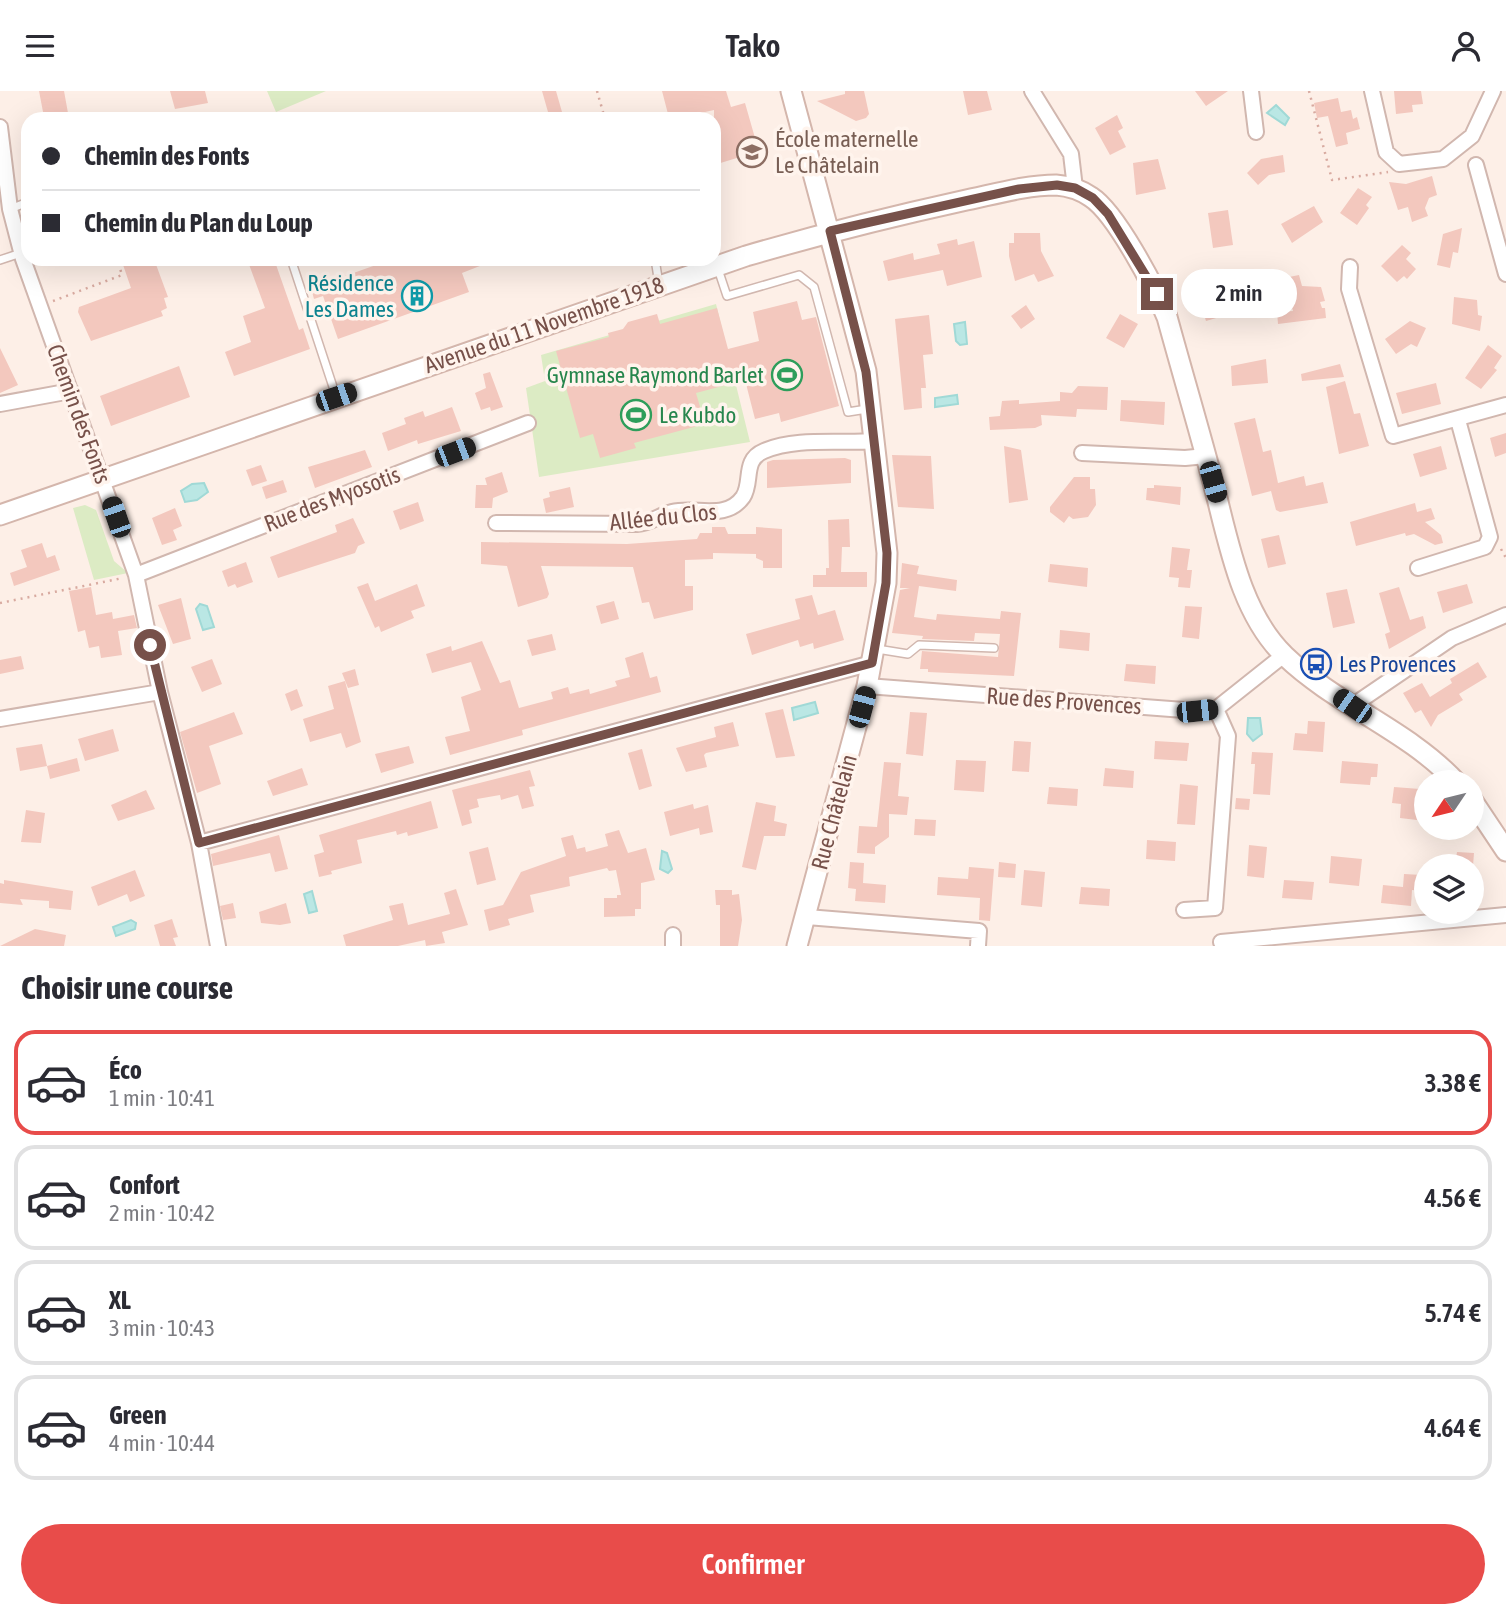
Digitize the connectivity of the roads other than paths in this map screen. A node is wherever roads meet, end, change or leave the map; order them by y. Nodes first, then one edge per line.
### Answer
1 (791, 91) edge
2 (1032, 91) edge
3 (1251, 91) edge
4 (1372, 91) edge
5 (1493, 91) edge
6 (0, 127) edge
7 (1255, 132) dead end
8 (1476, 165) dead end
9 (1075, 188) junction
10 (21, 205) edge
11 (9, 209) junction
12 (830, 231) junction
13 (1500, 237) edge
14 (21, 253) joint
15 (0, 260) edge
16 (721, 261) edge
17 (26, 266) edge
18 (293, 266) edge
19 (655, 266) edge
20 (705, 266) edge
21 (711, 266) edge
22 (1350, 267) dead end
23 (1506, 274) edge
24 (659, 284) junction
25 (71, 391) junction
26 (336, 397) junction
27 (0, 404) edge
28 (1506, 405) edge
29 (870, 408) junction
30 (1458, 420) junction
31 (528, 423) dead end
32 (875, 441) junction
33 (1082, 453) dead end
34 (1206, 456) junction
35 (102, 478) junction
36 (0, 515) edge
37 (496, 523) dead end
38 (1418, 568) dead end
39 (136, 575) junction
40 (1503, 618) edge
41 (994, 648) dead end
42 (1284, 655) junction
43 (873, 656) junction
44 (867, 686) junction
45 (160, 692) junction
46 (1352, 706) junction
47 (1216, 709) junction
48 (0, 719) edge
49 (1442, 770) edge
50 (1484, 818) edge
51 (199, 843) junction
52 (1506, 851) edge
53 (1184, 910) dead end
54 (1506, 915) edge
55 (807, 917) junction
56 (1221, 942) dead end
57 (218, 946) edge
58 (797, 946) edge
59 (978, 946) edge

1 - 12 street, Rue Châtelain
2 - 9 street
3 - 7 street
4 - 5 street
6 - 11 street, Chemin des Fonts
8 - 13 street
9 - 12 street, Avenue du 11 Novembre 1918
9 - 34 street
10 - 11 lane
11 - 14 street, Chemin des Fonts
12 - 16 street, Avenue du 11 Novembre 1918
12 - 29 street, Rue Châtelain
13 - 23 street
14 - 15 lane
17 - 25 street, Chemin des Fonts
18 - 26 lane
19 - 24 lane
20 - 24 street, Avenue du 11 Novembre 1918
21 - 29 lane
22 - 30 street
24 - 26 street, Avenue du 11 Novembre 1918
25 - 27 street
25 - 35 street, Chemin des Fonts
26 - 35 street, Avenue du 11 Novembre 1918
28 - 30 street
29 - 32 street, Rue Châtelain
30 - 38 street
31 - 39 street, Rue des Myosotis
32 - 37 street, Allée du Clos
32 - 43 street, Rue Châtelain
33 - 34 street
34 - 42 street
35 - 36 street, Avenue du 11 Novembre 1918
35 - 39 street, Chemin des Fonts
39 - 45 street, Chemin des Fonts
40 - 46 street
41 - 43 lane
42 - 46 street
42 - 47 street
43 - 44 street, Rue Châtelain
43 - 51 street
44 - 47 street, Rue des Provences
44 - 55 street, Rue Châtelain
45 - 48 street
45 - 51 street, Chemin des Fonts
46 - 49 street
47 - 53 street
50 - 52 street
51 - 57 street, Chemin des Fonts
54 - 56 street
55 - 58 street, Rue Châtelain
55 - 59 street

